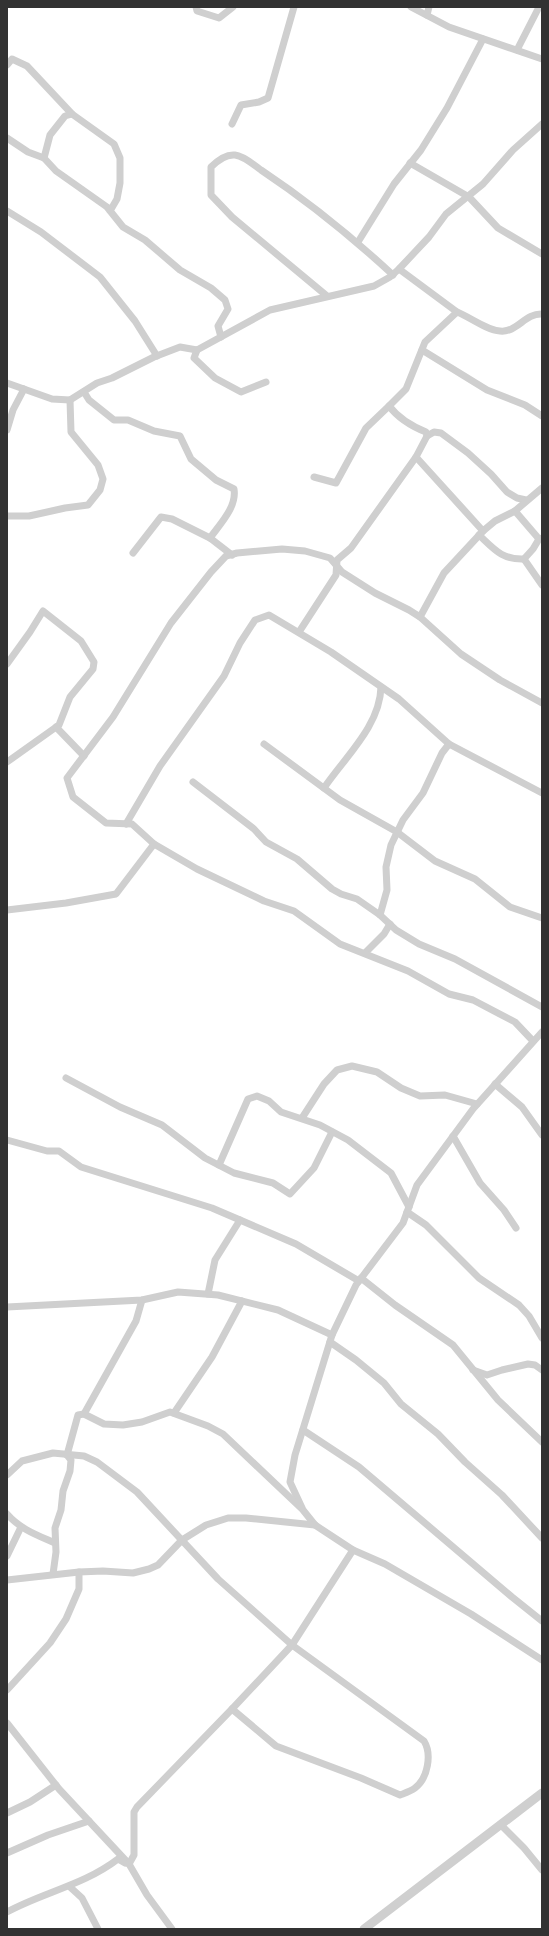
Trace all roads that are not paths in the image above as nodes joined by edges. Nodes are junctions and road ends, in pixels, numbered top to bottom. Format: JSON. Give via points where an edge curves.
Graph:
{"nodes":[{"id":1,"x":196,"y":7,"type":"edge"},
{"id":2,"x":233,"y":7,"type":"edge"},
{"id":3,"x":294,"y":7,"type":"edge"},
{"id":4,"x":411,"y":7,"type":"edge"},
{"id":5,"x":429,"y":7,"type":"edge"},
{"id":6,"x":539,"y":7,"type":"edge"},
{"id":7,"x":427,"y":16,"type":"junction"},
{"id":8,"x":483,"y":39,"type":"junction"},
{"id":9,"x":517,"y":50,"type":"junction"},
{"id":10,"x":542,"y":59,"type":"edge"},
{"id":11,"x":7,"y":65,"type":"edge"},
{"id":12,"x":72,"y":114,"type":"junction"},
{"id":13,"x":232,"y":124,"type":"dead end"},
{"id":14,"x":542,"y":124,"type":"edge"},
{"id":15,"x":7,"y":138,"type":"edge"},
{"id":16,"x":44,"y":158,"type":"junction"},
{"id":17,"x":410,"y":163,"type":"junction"},
{"id":18,"x":469,"y":197,"type":"junction"},
{"id":19,"x":7,"y":211,"type":"edge"},
{"id":20,"x":110,"y":211,"type":"junction"},
{"id":21,"x":358,"y":242,"type":"junction"},
{"id":22,"x":542,"y":254,"type":"edge"},
{"id":23,"x":399,"y":269,"type":"junction"},
{"id":24,"x":393,"y":275,"type":"junction"},
{"id":25,"x":327,"y":296,"type":"junction"},
{"id":26,"x":457,"y":312,"type":"junction"},
{"id":27,"x":542,"y":314,"type":"edge"},
{"id":28,"x":221,"y":337,"type":"junction"},
{"id":29,"x":197,"y":350,"type":"junction"},
{"id":30,"x":422,"y":350,"type":"junction"},
{"id":31,"x":157,"y":356,"type":"junction"},
{"id":32,"x":266,"y":382,"type":"dead end"},
{"id":33,"x":7,"y":383,"type":"edge"},
{"id":34,"x":24,"y":389,"type":"junction"},
{"id":35,"x":84,"y":392,"type":"junction"},
{"id":36,"x":70,"y":400,"type":"junction"},
{"id":37,"x":388,"y":406,"type":"junction"},
{"id":38,"x":542,"y":416,"type":"edge"},
{"id":39,"x":7,"y":430,"type":"edge"},
{"id":40,"x":427,"y":436,"type":"junction"},
{"id":41,"x":416,"y":457,"type":"junction"},
{"id":42,"x":314,"y":477,"type":"dead end"},
{"id":43,"x":542,"y":488,"type":"edge"},
{"id":44,"x":526,"y":500,"type":"junction"},
{"id":45,"x":515,"y":511,"type":"junction"},
{"id":46,"x":7,"y":516,"type":"edge"},
{"id":47,"x":481,"y":533,"type":"junction"},
{"id":48,"x":210,"y":538,"type":"junction"},
{"id":49,"x":540,"y":538,"type":"edge"},
{"id":50,"x":133,"y":553,"type":"dead end"},
{"id":51,"x":232,"y":555,"type":"junction"},
{"id":52,"x":524,"y":559,"type":"junction"},
{"id":53,"x":336,"y":567,"type":"junction"},
{"id":54,"x":542,"y":585,"type":"edge"},
{"id":55,"x":420,"y":617,"type":"junction"},
{"id":56,"x":299,"y":632,"type":"junction"},
{"id":57,"x":7,"y":664,"type":"edge"},
{"id":58,"x":381,"y":687,"type":"junction"},
{"id":59,"x":542,"y":703,"type":"edge"},
{"id":60,"x":56,"y":727,"type":"junction"},
{"id":61,"x":264,"y":744,"type":"dead end"},
{"id":62,"x":449,"y":744,"type":"junction"},
{"id":63,"x":84,"y":756,"type":"junction"},
{"id":64,"x":7,"y":762,"type":"edge"},
{"id":65,"x":193,"y":782,"type":"dead end"},
{"id":66,"x":324,"y":788,"type":"junction"},
{"id":67,"x":542,"y":793,"type":"edge"},
{"id":68,"x":126,"y":824,"type":"junction"},
{"id":69,"x":398,"y":832,"type":"junction"},
{"id":70,"x":154,"y":844,"type":"junction"},
{"id":71,"x":7,"y":910,"type":"edge"},
{"id":72,"x":380,"y":915,"type":"junction"},
{"id":73,"x":542,"y":918,"type":"edge"},
{"id":74,"x":390,"y":924,"type":"junction"},
{"id":75,"x":365,"y":953,"type":"junction"},
{"id":76,"x":542,"y":1007,"type":"edge"},
{"id":77,"x":542,"y":1032,"type":"edge"},
{"id":78,"x":533,"y":1041,"type":"junction"},
{"id":79,"x":66,"y":1078,"type":"dead end"},
{"id":80,"x":495,"y":1084,"type":"junction"},
{"id":81,"x":477,"y":1104,"type":"junction"},
{"id":82,"x":302,"y":1118,"type":"junction"},
{"id":83,"x":332,"y":1132,"type":"junction"},
{"id":84,"x":542,"y":1135,"type":"edge"},
{"id":85,"x":453,"y":1136,"type":"junction"},
{"id":86,"x":7,"y":1140,"type":"edge"},
{"id":87,"x":219,"y":1165,"type":"junction"},
{"id":88,"x":408,"y":1210,"type":"junction"},
{"id":89,"x":240,"y":1220,"type":"junction"},
{"id":90,"x":516,"y":1228,"type":"dead end"},
{"id":91,"x":360,"y":1280,"type":"junction"},
{"id":92,"x":208,"y":1294,"type":"junction"},
{"id":93,"x":142,"y":1300,"type":"junction"},
{"id":94,"x":242,"y":1301,"type":"junction"},
{"id":95,"x":7,"y":1307,"type":"edge"},
{"id":96,"x":331,"y":1338,"type":"junction"},
{"id":97,"x":542,"y":1338,"type":"edge"},
{"id":98,"x":539,"y":1364,"type":"edge"},
{"id":99,"x":473,"y":1370,"type":"junction"},
{"id":100,"x":542,"y":1370,"type":"edge"},
{"id":101,"x":174,"y":1413,"type":"junction"},
{"id":102,"x":84,"y":1414,"type":"junction"},
{"id":103,"x":303,"y":1430,"type":"junction"},
{"id":104,"x":542,"y":1442,"type":"edge"},
{"id":105,"x":67,"y":1455,"type":"junction"},
{"id":106,"x":7,"y":1475,"type":"edge"},
{"id":107,"x":290,"y":1482,"type":"junction"},
{"id":108,"x":282,"y":1490,"type":"junction"},
{"id":109,"x":302,"y":1510,"type":"junction"},
{"id":110,"x":7,"y":1514,"type":"edge"},
{"id":111,"x":315,"y":1525,"type":"junction"},
{"id":112,"x":21,"y":1527,"type":"junction"},
{"id":113,"x":542,"y":1538,"type":"edge"},
{"id":114,"x":182,"y":1540,"type":"junction"},
{"id":115,"x":55,"y":1543,"type":"junction"},
{"id":116,"x":353,"y":1550,"type":"junction"},
{"id":117,"x":7,"y":1556,"type":"edge"},
{"id":118,"x":79,"y":1572,"type":"junction"},
{"id":119,"x":53,"y":1574,"type":"junction"},
{"id":120,"x":7,"y":1580,"type":"edge"},
{"id":121,"x":542,"y":1621,"type":"edge"},
{"id":122,"x":292,"y":1645,"type":"junction"},
{"id":123,"x":542,"y":1660,"type":"edge"},
{"id":124,"x":7,"y":1690,"type":"edge"},
{"id":125,"x":232,"y":1709,"type":"junction"},
{"id":126,"x":7,"y":1723,"type":"edge"},
{"id":127,"x":56,"y":1785,"type":"junction"},
{"id":128,"x":542,"y":1793,"type":"edge"},
{"id":129,"x":7,"y":1813,"type":"edge"},
{"id":130,"x":89,"y":1821,"type":"junction"},
{"id":131,"x":501,"y":1825,"type":"junction"},
{"id":132,"x":7,"y":1853,"type":"edge"},
{"id":133,"x":129,"y":1864,"type":"junction"},
{"id":134,"x":542,"y":1870,"type":"edge"},
{"id":135,"x":70,"y":1887,"type":"junction"},
{"id":136,"x":7,"y":1912,"type":"edge"},
{"id":137,"x":98,"y":1929,"type":"edge"},
{"id":138,"x":172,"y":1929,"type":"edge"},
{"id":139,"x":364,"y":1929,"type":"edge"}],
"edges":[{"from":1,"to":2,"type":"street","via":[[197,11],[219,18]]},
{"from":3,"to":13,"type":"street","via":[[268,98],[241,105]]},
{"from":4,"to":7,"type":"street"},
{"from":5,"to":7,"type":"street"},
{"from":6,"to":9,"type":"street"},
{"from":7,"to":8,"type":"street"},
{"from":8,"to":9,"type":"street"},
{"from":8,"to":17,"type":"street","via":[[447,108]]},
{"from":9,"to":10,"type":"street"},
{"from":11,"to":12,"type":"street","via":[[12,59],[27,66]]},
{"from":12,"to":16,"type":"street","via":[[65,116],[56,125],[50,135]]},
{"from":12,"to":20,"type":"street","via":[[114,144],[120,158],[117,199]]},
{"from":14,"to":18,"type":"street","via":[[513,150]]},
{"from":15,"to":16,"type":"street","via":[[28,152]]},
{"from":16,"to":20,"type":"street"},
{"from":17,"to":18,"type":"street"},
{"from":17,"to":21,"type":"street"},
{"from":18,"to":22,"type":"street","via":[[498,228]]},
{"from":18,"to":23,"type":"street","via":[[446,214],[429,237]]},
{"from":19,"to":31,"type":"street","via":[[41,232],[100,277],[135,321]]},
{"from":20,"to":28,"type":"street","via":[[123,227],[145,240],[180,270],[211,288],[225,300],[228,309],[218,326]]},
{"from":21,"to":24,"type":"street"},
{"from":21,"to":25,"type":"street","via":[[311,204],[245,159],[235,155],[219,159],[211,167],[211,195],[232,217]]},
{"from":23,"to":24,"type":"street"},
{"from":23,"to":26,"type":"street"},
{"from":24,"to":25,"type":"street","via":[[374,286]]},
{"from":25,"to":28,"type":"street","via":[[270,310]]},
{"from":26,"to":27,"type":"street","via":[[500,332],[510,330],[531,315]]},
{"from":26,"to":30,"type":"street","via":[[425,342]]},
{"from":28,"to":29,"type":"street"},
{"from":29,"to":31,"type":"street","via":[[180,348]]},
{"from":29,"to":32,"type":"street","via":[[194,358],[215,378],[240,392]]},
{"from":30,"to":37,"type":"street","via":[[406,389]]},
{"from":30,"to":38,"type":"street","via":[[487,390],[525,405]]},
{"from":31,"to":35,"type":"street","via":[[97,383]]},
{"from":33,"to":34,"type":"street"},
{"from":34,"to":36,"type":"street","via":[[52,399]]},
{"from":34,"to":39,"type":"street","via":[[13,410]]},
{"from":35,"to":36,"type":"street"},
{"from":35,"to":48,"type":"street","via":[[89,400],[114,420],[128,420],[154,431],[180,436],[191,459],[216,480],[234,489],[235,496],[228,515]]},
{"from":36,"to":46,"type":"street","via":[[71,432],[98,465],[103,479],[100,490],[88,506],[29,516]]},
{"from":37,"to":40,"type":"street","via":[[398,417],[426,432]]},
{"from":37,"to":42,"type":"street","via":[[366,428],[336,483]]},
{"from":40,"to":41,"type":"street"},
{"from":40,"to":44,"type":"street","via":[[434,432],[441,433],[468,453],[507,492]]},
{"from":41,"to":47,"type":"street"},
{"from":41,"to":53,"type":"street","via":[[351,548],[337,560]]},
{"from":43,"to":44,"type":"street"},
{"from":44,"to":45,"type":"street"},
{"from":45,"to":47,"type":"street","via":[[495,521]]},
{"from":45,"to":49,"type":"street"},
{"from":47,"to":52,"type":"street","via":[[504,557]]},
{"from":47,"to":55,"type":"street","via":[[444,573]]},
{"from":48,"to":50,"type":"street","via":[[172,519],[161,517]]},
{"from":48,"to":51,"type":"street"},
{"from":49,"to":52,"type":"street"},
{"from":51,"to":53,"type":"street","via":[[282,549],[305,551],[330,558]]},
{"from":51,"to":63,"type":"street","via":[[226,556],[211,572],[171,623],[113,717]]},
{"from":52,"to":54,"type":"street"},
{"from":53,"to":55,"type":"street","via":[[375,593]]},
{"from":53,"to":56,"type":"street","via":[[336,575]]},
{"from":55,"to":59,"type":"street","via":[[461,654],[500,680]]},
{"from":56,"to":58,"type":"street"},
{"from":56,"to":68,"type":"street","via":[[269,615],[255,620],[224,676],[160,766]]},
{"from":57,"to":60,"type":"street","via":[[43,611],[81,641],[94,662],[93,669],[70,697]]},
{"from":58,"to":62,"type":"street","via":[[399,699]]},
{"from":58,"to":66,"type":"street","via":[[381,699],[376,711],[357,744]]},
{"from":60,"to":63,"type":"street"},
{"from":60,"to":64,"type":"street"},
{"from":61,"to":66,"type":"street"},
{"from":62,"to":67,"type":"street"},
{"from":62,"to":69,"type":"street","via":[[423,793],[403,820]]},
{"from":63,"to":68,"type":"street","via":[[67,778],[73,797],[106,823]]},
{"from":65,"to":72,"type":"street","via":[[254,829],[266,842],[297,859],[332,889],[357,899]]},
{"from":66,"to":69,"type":"street","via":[[340,800]]},
{"from":68,"to":70,"type":"street","via":[[132,824]]},
{"from":69,"to":72,"type":"street","via":[[391,845],[386,867],[387,890]]},
{"from":69,"to":73,"type":"street","via":[[436,861],[475,880],[510,907]]},
{"from":70,"to":71,"type":"street","via":[[116,894]]},
{"from":70,"to":75,"type":"street","via":[[264,901],[294,911],[340,944]]},
{"from":72,"to":74,"type":"street"},
{"from":74,"to":75,"type":"street"},
{"from":74,"to":76,"type":"street","via":[[419,944],[455,959]]},
{"from":75,"to":78,"type":"street","via":[[408,970],[449,994],[473,1000],[515,1022]]},
{"from":77,"to":78,"type":"street"},
{"from":78,"to":80,"type":"street"},
{"from":79,"to":87,"type":"street","via":[[120,1107],[162,1125],[194,1151]]},
{"from":80,"to":81,"type":"street"},
{"from":80,"to":84,"type":"street","via":[[522,1107]]},
{"from":81,"to":82,"type":"street","via":[[445,1095],[420,1096],[401,1088],[377,1072],[352,1066],[337,1070],[324,1084]]},
{"from":81,"to":85,"type":"street"},
{"from":82,"to":83,"type":"street"},
{"from":82,"to":87,"type":"street","via":[[281,1112],[269,1101],[256,1096],[248,1099]]},
{"from":83,"to":87,"type":"street","via":[[314,1168],[290,1194],[273,1183],[234,1173]]},
{"from":83,"to":88,"type":"street","via":[[348,1140],[391,1173]]},
{"from":85,"to":88,"type":"street","via":[[417,1185]]},
{"from":85,"to":90,"type":"street","via":[[480,1183]]},
{"from":86,"to":89,"type":"street","via":[[46,1151],[59,1151],[81,1167],[212,1208]]},
{"from":88,"to":91,"type":"street","via":[[403,1223]]},
{"from":88,"to":97,"type":"street","via":[[479,1278],[519,1304]]},
{"from":89,"to":91,"type":"street","via":[[296,1244]]},
{"from":89,"to":92,"type":"street","via":[[215,1260]]},
{"from":91,"to":96,"type":"street"},
{"from":91,"to":99,"type":"street","via":[[453,1345]]},
{"from":92,"to":93,"type":"street","via":[[178,1292]]},
{"from":92,"to":94,"type":"street"},
{"from":93,"to":95,"type":"street"},
{"from":93,"to":102,"type":"street","via":[[136,1321]]},
{"from":94,"to":96,"type":"street","via":[[278,1310]]},
{"from":94,"to":101,"type":"street","via":[[212,1357]]},
{"from":96,"to":103,"type":"street"},
{"from":96,"to":113,"type":"street","via":[[384,1383],[401,1404],[438,1434],[502,1495]]},
{"from":98,"to":99,"type":"street","via":[[514,1366],[487,1375]]},
{"from":98,"to":100,"type":"street"},
{"from":99,"to":104,"type":"street","via":[[498,1400]]},
{"from":101,"to":102,"type":"street","via":[[167,1412],[142,1422],[123,1425],[104,1424]]},
{"from":101,"to":108,"type":"street","via":[[223,1434]]},
{"from":102,"to":105,"type":"street","via":[[78,1415]]},
{"from":103,"to":107,"type":"street"},
{"from":103,"to":121,"type":"street","via":[[359,1467]]},
{"from":105,"to":106,"type":"street","via":[[42,1454],[22,1461]]},
{"from":105,"to":114,"type":"street","via":[[84,1456],[97,1462],[137,1492]]},
{"from":105,"to":115,"type":"street","via":[[71,1460],[70,1471],[55,1528]]},
{"from":107,"to":108,"type":"street"},
{"from":107,"to":109,"type":"street"},
{"from":108,"to":109,"type":"street"},
{"from":109,"to":111,"type":"street"},
{"from":110,"to":112,"type":"street"},
{"from":111,"to":114,"type":"street","via":[[228,1518],[206,1525]]},
{"from":111,"to":116,"type":"street"},
{"from":112,"to":115,"type":"street"},
{"from":112,"to":117,"type":"street"},
{"from":114,"to":118,"type":"street","via":[[158,1565],[149,1569],[133,1573],[103,1570]]},
{"from":114,"to":122,"type":"street","via":[[218,1579]]},
{"from":115,"to":119,"type":"street"},
{"from":116,"to":122,"type":"street"},
{"from":116,"to":123,"type":"street","via":[[385,1564],[471,1614]]},
{"from":118,"to":119,"type":"street"},
{"from":118,"to":124,"type":"street","via":[[79,1589],[66,1619],[50,1643]]},
{"from":119,"to":120,"type":"street"},
{"from":122,"to":125,"type":"street"},
{"from":122,"to":125,"type":"street","via":[[424,1741],[428,1748],[427,1764],[416,1788],[400,1795],[276,1746]]},
{"from":125,"to":133,"type":"street","via":[[140,1802],[134,1812],[134,1855]]},
{"from":126,"to":127,"type":"street"},
{"from":127,"to":129,"type":"street"},
{"from":127,"to":130,"type":"street"},
{"from":128,"to":131,"type":"street"},
{"from":130,"to":132,"type":"street"},
{"from":130,"to":133,"type":"street"},
{"from":131,"to":134,"type":"street"},
{"from":131,"to":139,"type":"street"},
{"from":133,"to":135,"type":"street","via":[[118,1859],[103,1871]]},
{"from":133,"to":138,"type":"street","via":[[147,1896]]},
{"from":135,"to":136,"type":"street","via":[[24,1903]]},
{"from":135,"to":137,"type":"street","via":[[82,1898]]}]}
